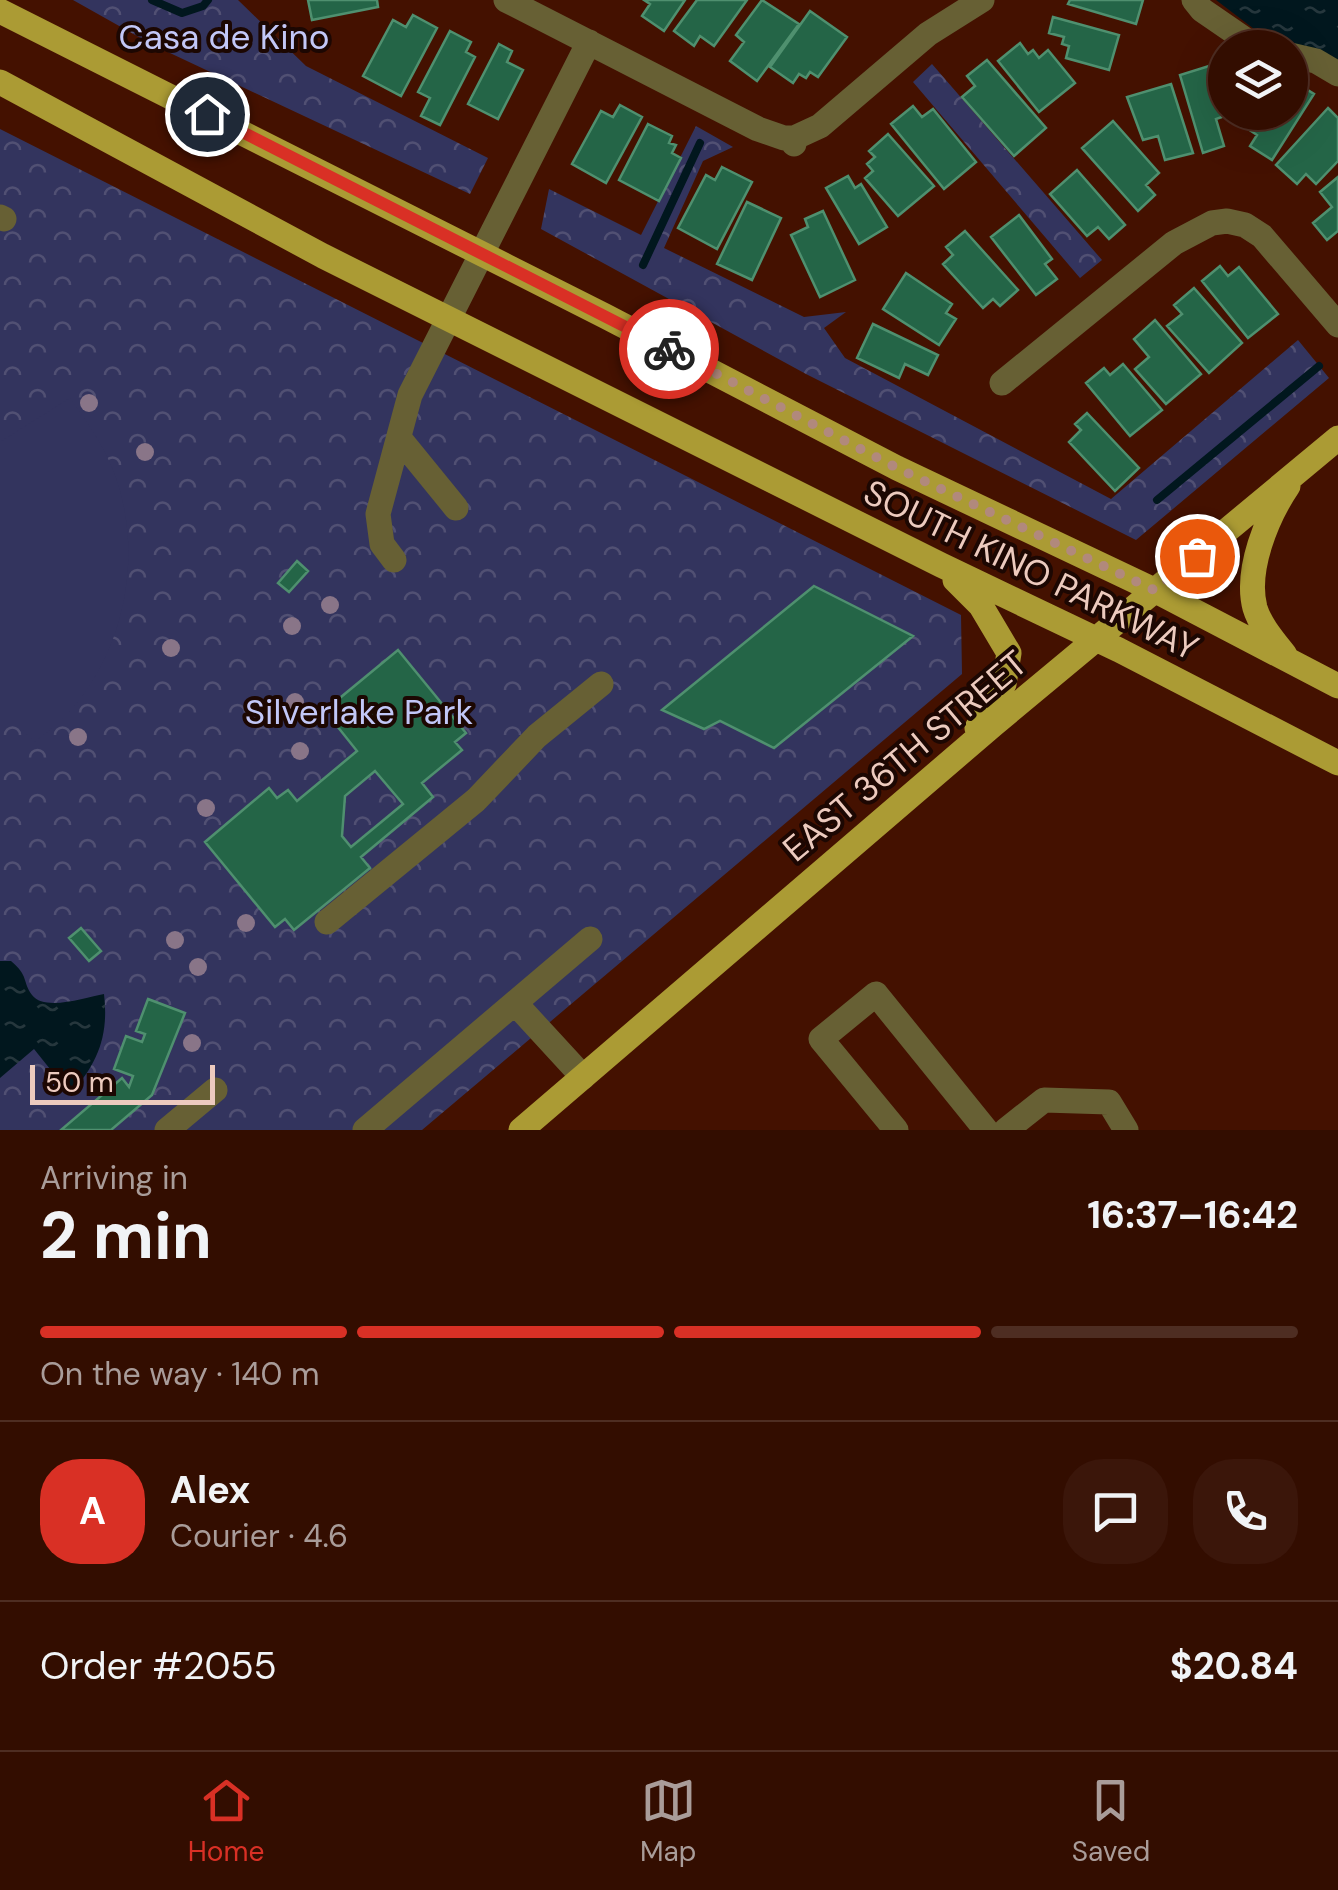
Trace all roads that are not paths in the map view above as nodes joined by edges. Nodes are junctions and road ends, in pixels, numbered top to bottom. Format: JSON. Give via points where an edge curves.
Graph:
{"nodes":[{"id":1,"x":506,"y":0,"type":"edge"},
{"id":2,"x":982,"y":0,"type":"edge"},
{"id":3,"x":1194,"y":0,"type":"edge"},
{"id":4,"x":0,"y":12,"type":"edge"},
{"id":5,"x":1231,"y":30,"type":"edge"},
{"id":6,"x":588,"y":42,"type":"junction"},
{"id":7,"x":1308,"y":59,"type":"edge"},
{"id":8,"x":1338,"y":74,"type":"edge"},
{"id":9,"x":0,"y":82,"type":"edge"},
{"id":10,"x":480,"y":254,"type":"junction"},
{"id":11,"x":448,"y":319,"type":"junction"},
{"id":12,"x":1338,"y":325,"type":"edge"},
{"id":13,"x":1002,"y":383,"type":"dead end"},
{"id":14,"x":399,"y":438,"type":"junction"},
{"id":15,"x":1338,"y":438,"type":"edge"},
{"id":16,"x":1300,"y":469,"type":"junction"},
{"id":17,"x":456,"y":508,"type":"dead end"},
{"id":18,"x":394,"y":560,"type":"dead end"},
{"id":19,"x":941,"y":565,"type":"junction"},
{"id":20,"x":1154,"y":590,"type":"junction"},
{"id":21,"x":1096,"y":639,"type":"junction"},
{"id":22,"x":1288,"y":659,"type":"junction"},
{"id":23,"x":601,"y":684,"type":"dead end"},
{"id":24,"x":1338,"y":686,"type":"edge"},
{"id":25,"x":954,"y":759,"type":"junction"},
{"id":26,"x":1338,"y":763,"type":"edge"},
{"id":27,"x":328,"y":922,"type":"dead end"},
{"id":28,"x":590,"y":939,"type":"dead end"},
{"id":29,"x":515,"y":1003,"type":"junction"},
{"id":30,"x":583,"y":1076,"type":"junction"},
{"id":31,"x":214,"y":1090,"type":"dead end"},
{"id":32,"x":167,"y":1130,"type":"edge"},
{"id":33,"x":365,"y":1130,"type":"edge"},
{"id":34,"x":520,"y":1130,"type":"edge"},
{"id":35,"x":896,"y":1130,"type":"edge"},
{"id":36,"x":986,"y":1130,"type":"edge"},
{"id":37,"x":1006,"y":1130,"type":"edge"},
{"id":38,"x":1126,"y":1130,"type":"edge"}],
"edges":[{"from":1,"to":6,"type":"street"},
{"from":2,"to":6,"type":"street","via":[[928,34],[794,141]]},
{"from":3,"to":5,"type":"street"},
{"from":4,"to":10,"type":"main road","name":"SOUTH KINO PARKWAY"},
{"from":6,"to":10,"type":"street"},
{"from":7,"to":8,"type":"street"},
{"from":9,"to":11,"type":"main road","name":"SOUTH KINO PARKWAY"},
{"from":10,"to":11,"type":"street"},
{"from":10,"to":20,"type":"main road","name":"SOUTH KINO PARKWAY","via":[[897,468]]},
{"from":11,"to":14,"type":"street","via":[[410,395]]},
{"from":11,"to":19,"type":"main road","name":"SOUTH KINO PARKWAY"},
{"from":12,"to":13,"type":"street","via":[[1262,236],[1218,212]]},
{"from":14,"to":17,"type":"street"},
{"from":14,"to":18,"type":"street","via":[[378,514],[382,544]]},
{"from":15,"to":16,"type":"main road","name":"EAST 36TH STREET"},
{"from":16,"to":20,"type":"main road","name":"EAST 36TH STREET"},
{"from":16,"to":22,"type":"main road","via":[[1276,505],[1256,560],[1256,611]]},
{"from":19,"to":21,"type":"main road","name":"SOUTH KINO PARKWAY"},
{"from":19,"to":25,"type":"main road","via":[[981,606],[1009,653],[1004,684]]},
{"from":20,"to":21,"type":"main road","name":"EAST 36TH STREET"},
{"from":20,"to":22,"type":"main road","name":"SOUTH KINO PARKWAY"},
{"from":21,"to":25,"type":"main road","name":"EAST 36TH STREET"},
{"from":21,"to":26,"type":"main road","name":"SOUTH KINO PARKWAY"},
{"from":22,"to":24,"type":"main road","name":"SOUTH KINO PARKWAY"},
{"from":23,"to":27,"type":"street","via":[[537,736],[476,800]]},
{"from":25,"to":30,"type":"main road","name":"EAST 36TH STREET"},
{"from":28,"to":29,"type":"street"},
{"from":29,"to":30,"type":"street"},
{"from":29,"to":33,"type":"street"},
{"from":30,"to":34,"type":"main road","name":"EAST 36TH STREET"},
{"from":31,"to":32,"type":"street"},
{"from":35,"to":36,"type":"street","via":[[821,1040],[876,994]]},
{"from":37,"to":38,"type":"street","via":[[1044,1100],[1108,1102]]}]}
